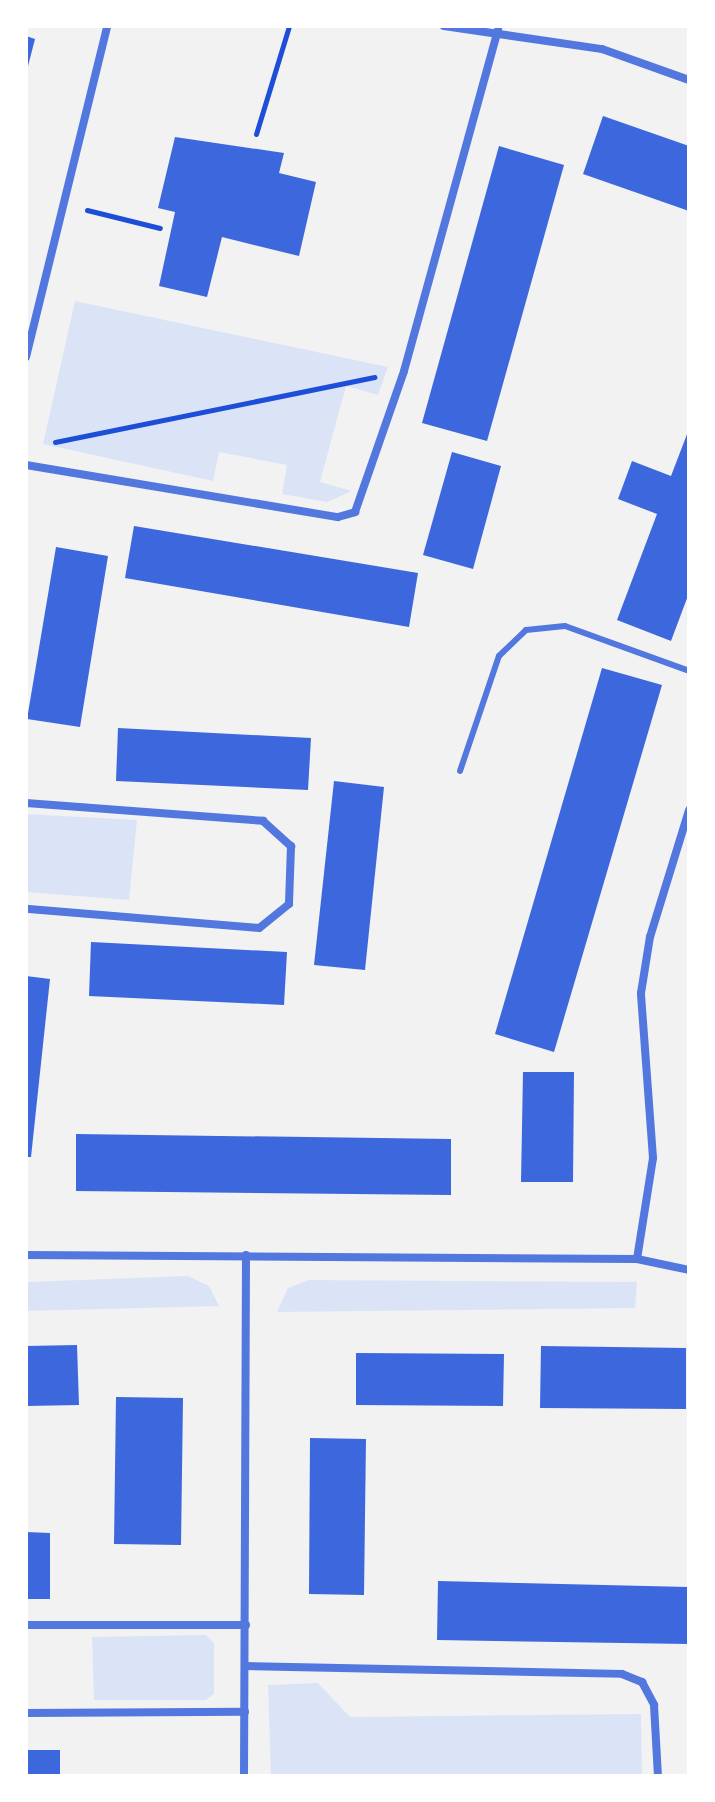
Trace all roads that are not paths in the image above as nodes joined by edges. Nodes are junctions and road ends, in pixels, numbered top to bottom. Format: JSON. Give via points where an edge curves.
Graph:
{"nodes":[{"id":1,"x":107,"y":26,"type":"edge"},
{"id":2,"x":444,"y":26,"type":"edge"},
{"id":3,"x":515,"y":28,"type":"edge"},
{"id":4,"x":498,"y":30,"type":"junction"},
{"id":5,"x":689,"y":80,"type":"edge"},
{"id":6,"x":26,"y":357,"type":"edge"},
{"id":7,"x":26,"y":465,"type":"edge"},
{"id":8,"x":689,"y":671,"type":"edge"},
{"id":9,"x":460,"y":771,"type":"dead end"},
{"id":10,"x":26,"y":803,"type":"edge"},
{"id":11,"x":689,"y":810,"type":"edge"},
{"id":12,"x":26,"y":909,"type":"edge"},
{"id":13,"x":26,"y":1255,"type":"edge"},
{"id":14,"x":246,"y":1255,"type":"junction"},
{"id":15,"x":637,"y":1259,"type":"junction"},
{"id":16,"x":689,"y":1270,"type":"edge"},
{"id":17,"x":26,"y":1625,"type":"edge"},
{"id":18,"x":246,"y":1625,"type":"junction"},
{"id":19,"x":246,"y":1666,"type":"junction"},
{"id":20,"x":245,"y":1712,"type":"junction"},
{"id":21,"x":26,"y":1713,"type":"edge"},
{"id":22,"x":244,"y":1776,"type":"edge"},
{"id":23,"x":658,"y":1776,"type":"edge"}],
"edges":[{"from":1,"to":6,"type":"street"},
{"from":2,"to":4,"type":"street"},
{"from":3,"to":4,"type":"street"},
{"from":3,"to":5,"type":"street","via":[[602,49]]},
{"from":4,"to":7,"type":"street","via":[[404,371],[355,512],[338,517]]},
{"from":8,"to":9,"type":"lane","via":[[565,626],[526,630],[499,656]]},
{"from":10,"to":12,"type":"street","via":[[263,821],[291,846],[289,904],[259,928]]},
{"from":11,"to":15,"type":"street","via":[[650,937],[641,993],[641,1070],[653,1158]]},
{"from":13,"to":14,"type":"street"},
{"from":14,"to":15,"type":"street"},
{"from":14,"to":18,"type":"street"},
{"from":15,"to":16,"type":"street"},
{"from":17,"to":18,"type":"street"},
{"from":18,"to":19,"type":"street"},
{"from":19,"to":20,"type":"street"},
{"from":19,"to":23,"type":"street","via":[[622,1674],[642,1682],[654,1705]]},
{"from":20,"to":21,"type":"street"},
{"from":20,"to":22,"type":"street"}]}
